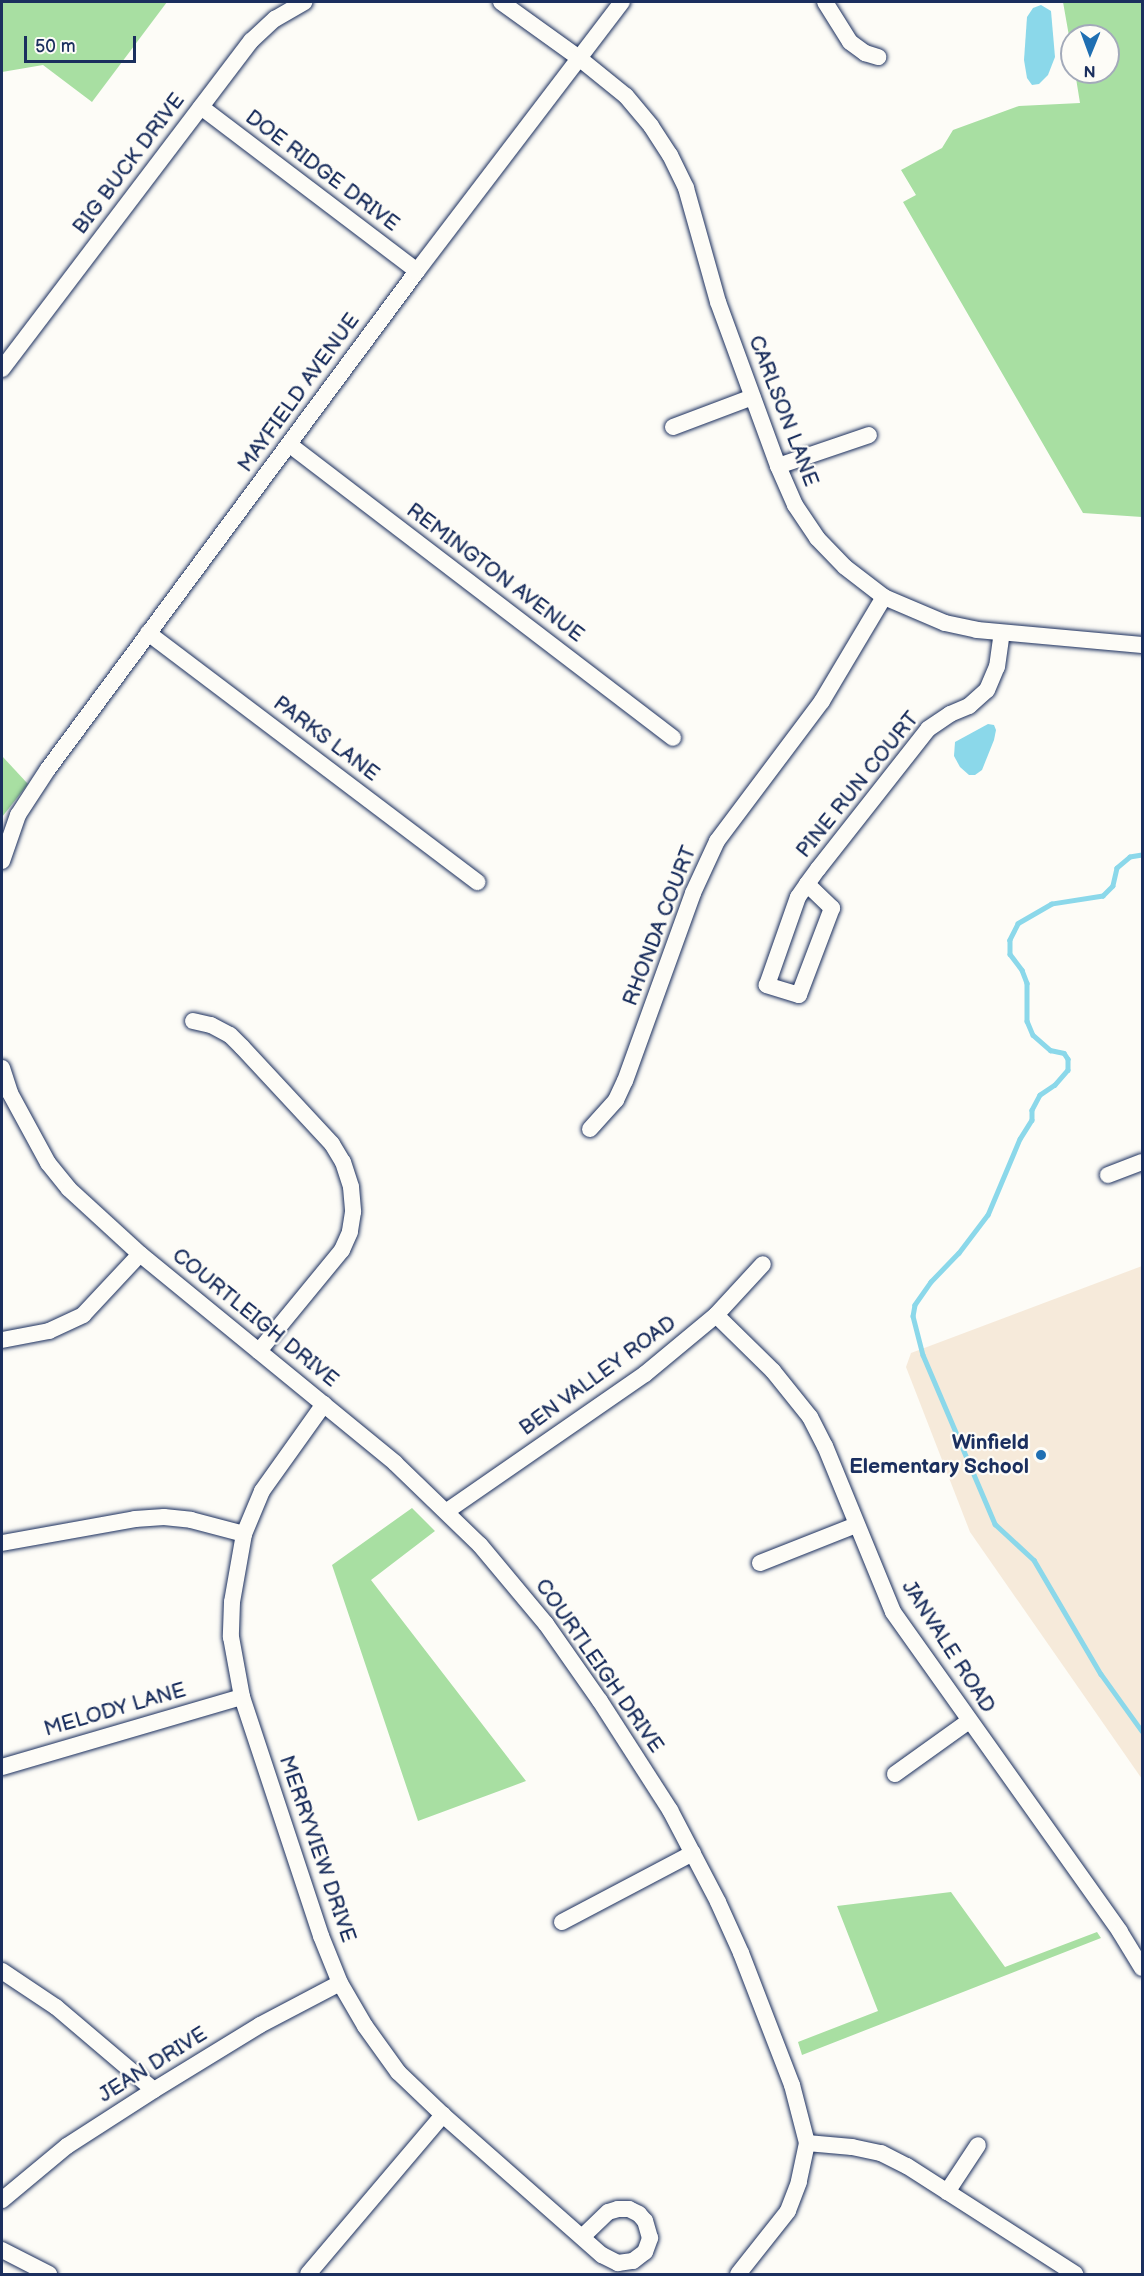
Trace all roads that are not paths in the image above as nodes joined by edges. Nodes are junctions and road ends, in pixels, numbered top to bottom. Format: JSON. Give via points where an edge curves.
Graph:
{"nodes":[{"id":1,"x":305,"y":2,"type":"edge"},
{"id":2,"x":501,"y":2,"type":"edge"},
{"id":3,"x":622,"y":2,"type":"edge"},
{"id":4,"x":825,"y":2,"type":"edge"},
{"id":5,"x":579,"y":57,"type":"junction"},
{"id":6,"x":878,"y":57,"type":"dead end"},
{"id":7,"x":201,"y":107,"type":"junction"},
{"id":8,"x":417,"y":271,"type":"junction"},
{"id":9,"x":2,"y":369,"type":"edge"},
{"id":10,"x":753,"y":396,"type":"junction"},
{"id":11,"x":673,"y":427,"type":"dead end"},
{"id":12,"x":869,"y":435,"type":"dead end"},
{"id":13,"x":290,"y":445,"type":"junction"},
{"id":14,"x":778,"y":466,"type":"junction"},
{"id":15,"x":884,"y":597,"type":"junction"},
{"id":16,"x":148,"y":633,"type":"junction"},
{"id":17,"x":1002,"y":633,"type":"junction"},
{"id":18,"x":1143,"y":645,"type":"edge"},
{"id":19,"x":673,"y":738,"type":"dead end"},
{"id":20,"x":18,"y":815,"type":"junction"},
{"id":21,"x":2,"y":833,"type":"edge"},
{"id":22,"x":2,"y":861,"type":"edge"},
{"id":23,"x":477,"y":882,"type":"dead end"},
{"id":24,"x":807,"y":884,"type":"junction"},
{"id":25,"x":193,"y":1022,"type":"dead end"},
{"id":26,"x":2,"y":1068,"type":"edge"},
{"id":27,"x":6,"y":1095,"type":"edge"},
{"id":28,"x":590,"y":1129,"type":"dead end"},
{"id":29,"x":1143,"y":1162,"type":"edge"},
{"id":30,"x":1108,"y":1175,"type":"dead end"},
{"id":31,"x":140,"y":1254,"type":"junction"},
{"id":32,"x":763,"y":1264,"type":"dead end"},
{"id":33,"x":716,"y":1315,"type":"junction"},
{"id":34,"x":2,"y":1340,"type":"edge"},
{"id":35,"x":259,"y":1351,"type":"junction"},
{"id":36,"x":324,"y":1404,"type":"junction"},
{"id":37,"x":447,"y":1511,"type":"junction"},
{"id":38,"x":856,"y":1525,"type":"junction"},
{"id":39,"x":244,"y":1534,"type":"junction"},
{"id":40,"x":2,"y":1542,"type":"edge"},
{"id":41,"x":760,"y":1563,"type":"dead end"},
{"id":42,"x":242,"y":1697,"type":"junction"},
{"id":43,"x":969,"y":1721,"type":"junction"},
{"id":44,"x":2,"y":1767,"type":"edge"},
{"id":45,"x":895,"y":1774,"type":"dead end"},
{"id":46,"x":693,"y":1853,"type":"junction"},
{"id":47,"x":562,"y":1922,"type":"dead end"},
{"id":48,"x":1143,"y":1968,"type":"edge"},
{"id":49,"x":2,"y":1971,"type":"edge"},
{"id":50,"x":340,"y":1983,"type":"junction"},
{"id":51,"x":154,"y":2090,"type":"junction"},
{"id":52,"x":443,"y":2115,"type":"junction"},
{"id":53,"x":807,"y":2143,"type":"junction"},
{"id":54,"x":978,"y":2145,"type":"dead end"},
{"id":55,"x":947,"y":2192,"type":"junction"},
{"id":56,"x":2,"y":2200,"type":"edge"},
{"id":57,"x":582,"y":2237,"type":"dead end"},
{"id":58,"x":2,"y":2250,"type":"edge"},
{"id":59,"x":49,"y":2274,"type":"edge"},
{"id":60,"x":308,"y":2274,"type":"edge"},
{"id":61,"x":738,"y":2274,"type":"edge"},
{"id":62,"x":1075,"y":2274,"type":"edge"}],
"edges":[{"from":1,"to":7,"type":"street","name":"BIG BUCK DRIVE","via":[[276,19],[251,41]]},
{"from":2,"to":5,"type":"street"},
{"from":3,"to":5,"type":"street","name":"MAYFIELD AVENUE"},
{"from":4,"to":6,"type":"street","via":[[850,42]]},
{"from":5,"to":8,"type":"street","name":"MAYFIELD AVENUE"},
{"from":5,"to":10,"type":"street","name":"CARLSON LANE","via":[[626,96],[670,155],[686,188],[718,302]]},
{"from":7,"to":8,"type":"street","name":"DOE RIDGE DRIVE"},
{"from":7,"to":9,"type":"street","name":"BIG BUCK DRIVE"},
{"from":8,"to":13,"type":"street","name":"MAYFIELD AVENUE"},
{"from":10,"to":11,"type":"street"},
{"from":10,"to":14,"type":"street","name":"CARLSON LANE"},
{"from":12,"to":14,"type":"street"},
{"from":13,"to":16,"type":"street","name":"MAYFIELD AVENUE"},
{"from":13,"to":19,"type":"street","name":"REMINGTON AVENUE"},
{"from":14,"to":15,"type":"street","name":"CARLSON LANE","via":[[795,505],[817,538],[845,567]]},
{"from":15,"to":17,"type":"street","name":"CARLSON LANE","via":[[945,623]]},
{"from":15,"to":28,"type":"street","name":"RHONDA COURT","via":[[822,701],[717,841],[693,893],[625,1081],[616,1100]]},
{"from":16,"to":20,"type":"street","name":"MAYFIELD AVENUE"},
{"from":16,"to":23,"type":"street","name":"PARKS LANE"},
{"from":17,"to":18,"type":"street","name":"CARLSON LANE"},
{"from":17,"to":24,"type":"street","name":"PINE RUN COURT","via":[[997,667],[987,690],[969,706],[928,729]]},
{"from":20,"to":21,"type":"street","name":"MAYFIELD AVENUE"},
{"from":20,"to":22,"type":"street","name":"MAYFIELD AVENUE"},
{"from":24,"to":24,"type":"street","name":"PINE RUN COURT","via":[[791,912],[767,986],[799,995],[832,908]]},
{"from":25,"to":35,"type":"street","via":[[212,1025],[242,1047],[332,1144],[351,1187],[353,1212],[342,1250]]},
{"from":26,"to":27,"type":"street","name":"COURTLEIGH DRIVE"},
{"from":27,"to":31,"type":"street","name":"COURTLEIGH DRIVE","via":[[48,1163],[77,1196]]},
{"from":29,"to":30,"type":"street"},
{"from":31,"to":34,"type":"street","via":[[83,1315],[49,1331]]},
{"from":31,"to":35,"type":"street","name":"COURTLEIGH DRIVE"},
{"from":32,"to":33,"type":"street","name":"BEN VALLEY ROAD"},
{"from":33,"to":37,"type":"street","name":"BEN VALLEY ROAD","via":[[645,1374]]},
{"from":33,"to":38,"type":"street","name":"JANVALE ROAD","via":[[773,1371],[810,1417]]},
{"from":35,"to":36,"type":"street","name":"COURTLEIGH DRIVE"},
{"from":36,"to":37,"type":"street","name":"COURTLEIGH DRIVE"},
{"from":36,"to":39,"type":"street","name":"MERRYVIEW DRIVE","via":[[262,1491]]},
{"from":37,"to":46,"type":"street","name":"COURTLEIGH DRIVE","via":[[546,1624],[613,1720]]},
{"from":38,"to":41,"type":"street"},
{"from":38,"to":43,"type":"street","name":"JANVALE ROAD","via":[[893,1612]]},
{"from":39,"to":40,"type":"street","via":[[164,1517]]},
{"from":39,"to":42,"type":"street","name":"MERRYVIEW DRIVE","via":[[232,1602],[231,1637]]},
{"from":42,"to":44,"type":"street","name":"MELODY LANE"},
{"from":42,"to":50,"type":"street","name":"MERRYVIEW DRIVE"},
{"from":43,"to":45,"type":"street"},
{"from":43,"to":48,"type":"street","name":"JANVALE ROAD"},
{"from":46,"to":47,"type":"street"},
{"from":46,"to":53,"type":"street","name":"COURTLEIGH DRIVE","via":[[746,1964],[792,2085]]},
{"from":49,"to":51,"type":"street","via":[[57,2007]]},
{"from":50,"to":51,"type":"street","name":"JEAN DRIVE","via":[[260,2025]]},
{"from":50,"to":52,"type":"street","name":"MERRYVIEW DRIVE","via":[[398,2072]]},
{"from":51,"to":56,"type":"street","name":"JEAN DRIVE","via":[[50,2159]]},
{"from":52,"to":57,"type":"street","name":"MERRYVIEW DRIVE"},
{"from":52,"to":60,"type":"street"},
{"from":53,"to":55,"type":"street","via":[[881,2153]]},
{"from":53,"to":61,"type":"street","name":"COURTLEIGH DRIVE","via":[[788,2211]]},
{"from":54,"to":55,"type":"street"},
{"from":55,"to":62,"type":"street"},
{"from":58,"to":59,"type":"street"}]}
